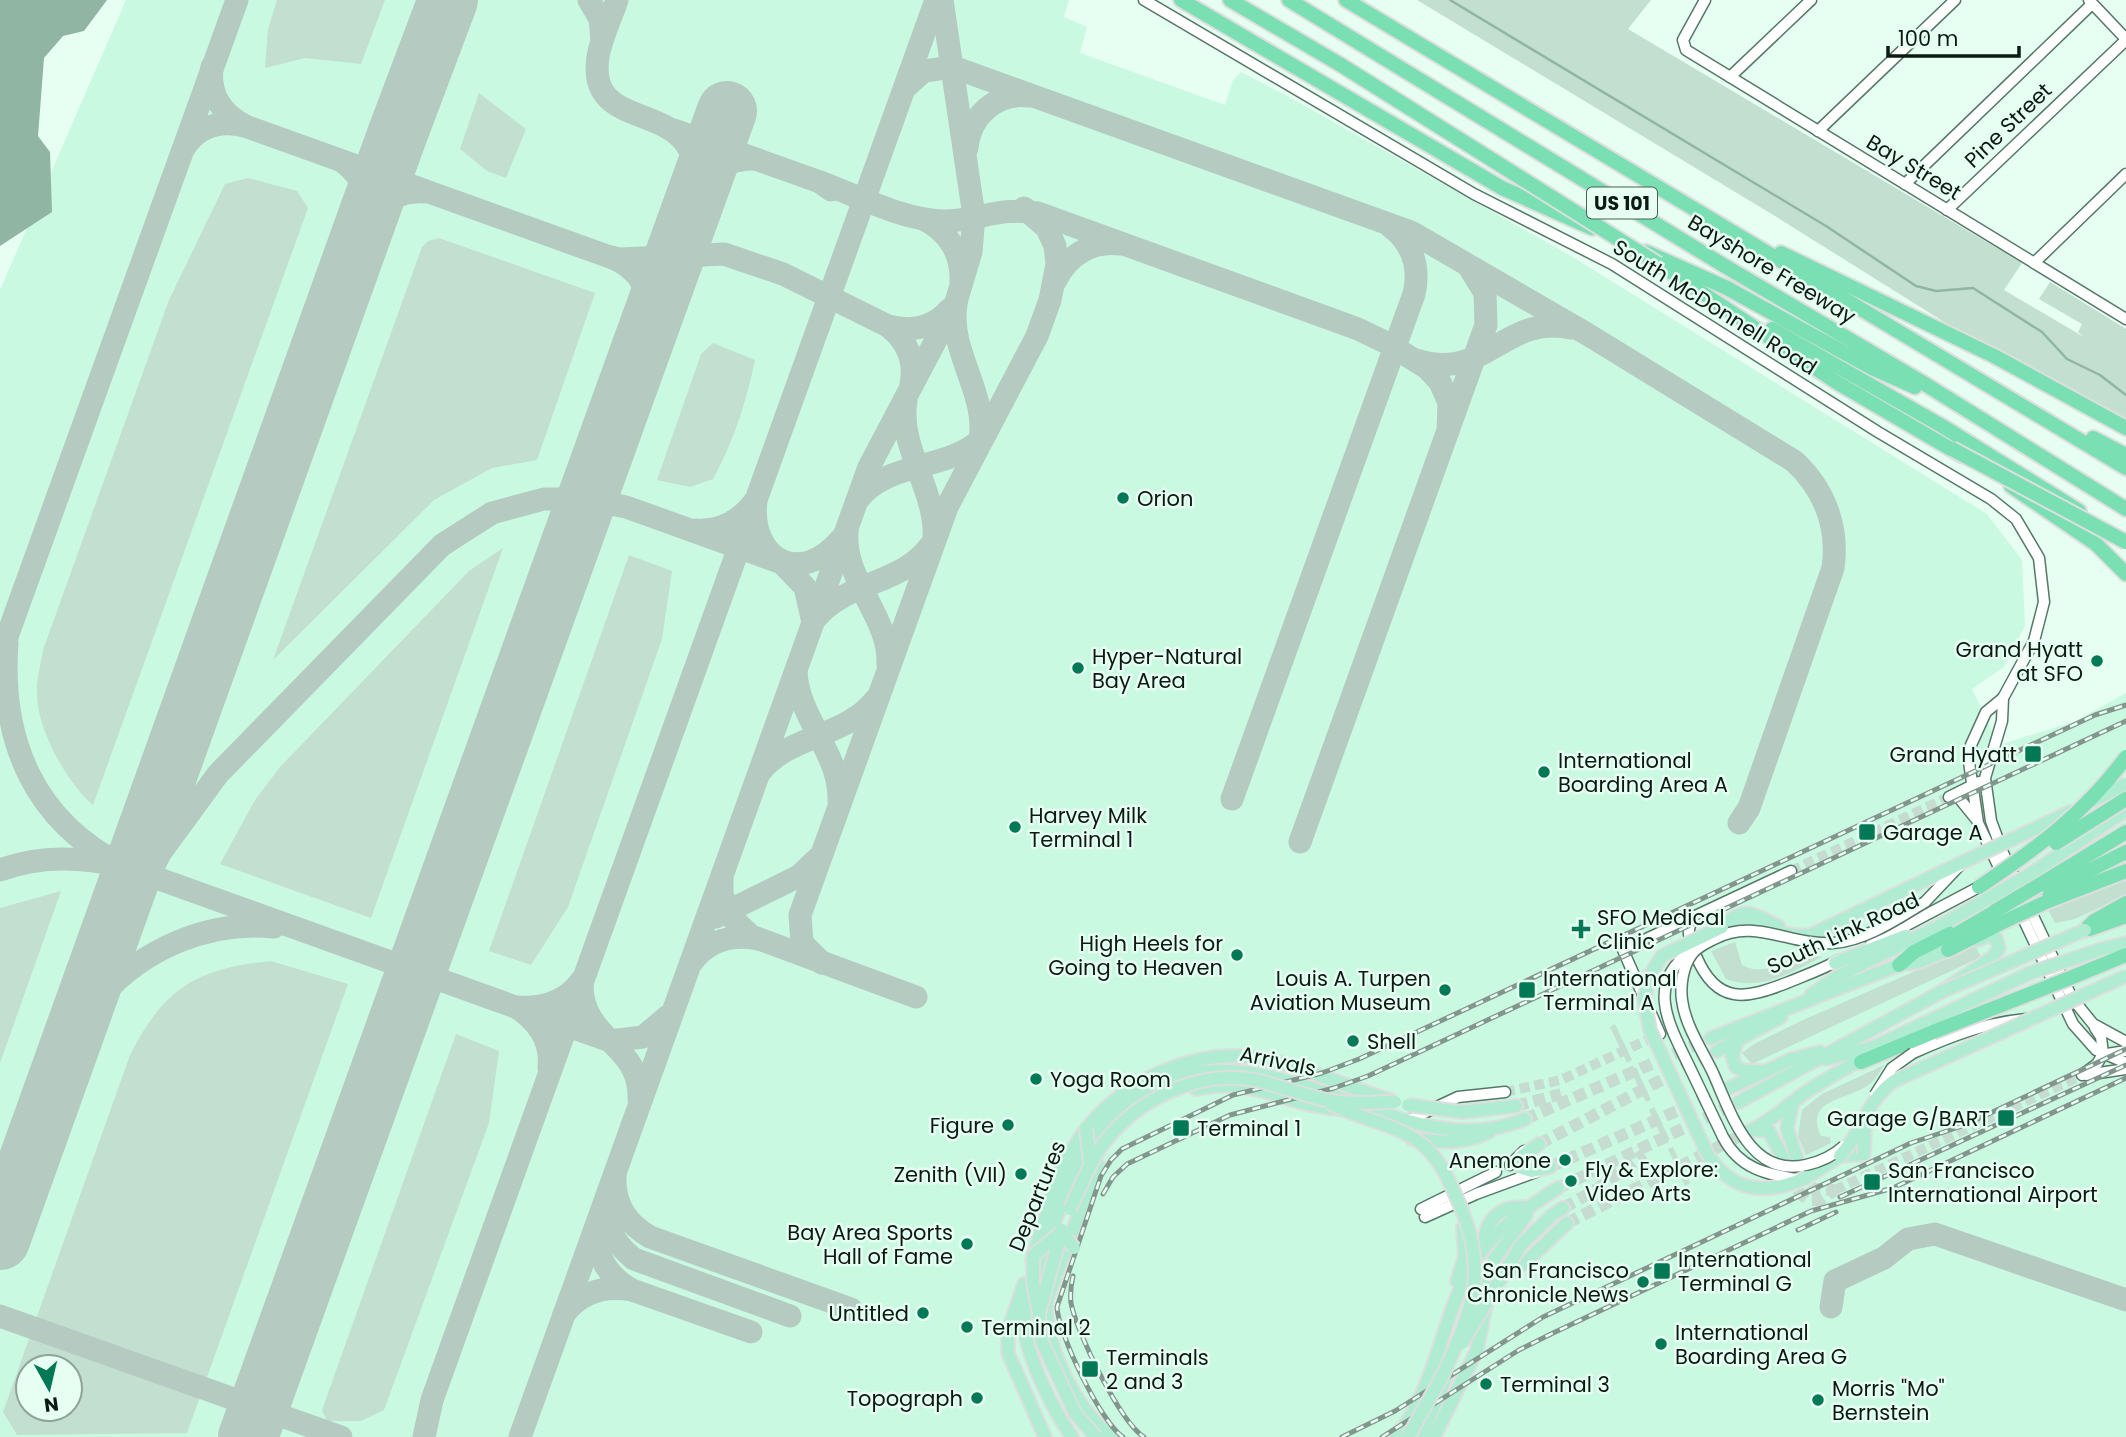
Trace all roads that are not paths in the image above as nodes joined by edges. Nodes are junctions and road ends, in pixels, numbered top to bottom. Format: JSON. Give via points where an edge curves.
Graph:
{"nodes":[{"id":1,"x":1144,"y":0,"type":"edge"},
{"id":2,"x":1181,"y":0,"type":"edge"},
{"id":3,"x":1230,"y":0,"type":"edge"},
{"id":4,"x":1289,"y":0,"type":"edge"},
{"id":5,"x":1346,"y":0,"type":"edge"},
{"id":6,"x":1704,"y":0,"type":"edge"},
{"id":7,"x":1811,"y":0,"type":"edge"},
{"id":8,"x":1955,"y":0,"type":"edge"},
{"id":9,"x":2091,"y":2,"type":"edge"},
{"id":10,"x":2126,"y":39,"type":"edge"},
{"id":11,"x":1730,"y":77,"type":"junction"},
{"id":12,"x":1818,"y":131,"type":"junction"},
{"id":13,"x":2126,"y":174,"type":"edge"},
{"id":14,"x":1905,"y":184,"type":"junction"},
{"id":15,"x":1947,"y":210,"type":"junction"},
{"id":16,"x":1714,"y":222,"type":"junction"},
{"id":17,"x":2034,"y":263,"type":"junction"},
{"id":18,"x":1658,"y":264,"type":"junction"},
{"id":19,"x":2125,"y":316,"type":"edge"},
{"id":20,"x":2010,"y":397,"type":"junction"},
{"id":21,"x":1955,"y":404,"type":"junction"},
{"id":22,"x":2126,"y":428,"type":"edge"},
{"id":23,"x":1952,"y":449,"type":"junction"},
{"id":24,"x":2126,"y":455,"type":"edge"},
{"id":25,"x":2126,"y":468,"type":"edge"},
{"id":26,"x":2126,"y":509,"type":"edge"},
{"id":27,"x":2126,"y":544,"type":"edge"},
{"id":28,"x":2126,"y":574,"type":"edge"},
{"id":29,"x":2003,"y":698,"type":"junction"},
{"id":30,"x":2126,"y":757,"type":"edge"},
{"id":31,"x":1985,"y":778,"type":"junction"},
{"id":32,"x":2126,"y":784,"type":"edge"},
{"id":33,"x":1974,"y":785,"type":"junction"},
{"id":34,"x":2126,"y":798,"type":"edge"},
{"id":35,"x":2126,"y":810,"type":"edge"},
{"id":36,"x":2070,"y":812,"type":"junction"},
{"id":37,"x":1978,"y":823,"type":"junction"},
{"id":38,"x":2126,"y":832,"type":"edge"},
{"id":39,"x":2126,"y":852,"type":"edge"},
{"id":40,"x":1961,"y":863,"type":"junction"},
{"id":41,"x":1791,"y":871,"type":"tunnel mouth"},
{"id":42,"x":2126,"y":871,"type":"edge"},
{"id":43,"x":1979,"y":887,"type":"junction"},
{"id":44,"x":2043,"y":894,"type":"junction"},
{"id":45,"x":2126,"y":903,"type":"edge"},
{"id":46,"x":1695,"y":916,"type":"junction"},
{"id":47,"x":1849,"y":916,"type":"junction"},
{"id":48,"x":2126,"y":916,"type":"edge"},
{"id":49,"x":1998,"y":917,"type":"junction"},
{"id":50,"x":1673,"y":926,"type":"junction"},
{"id":51,"x":1764,"y":926,"type":"junction"},
{"id":52,"x":1721,"y":927,"type":"junction"},
{"id":53,"x":2085,"y":930,"type":"junction"},
{"id":54,"x":1905,"y":936,"type":"junction"},
{"id":55,"x":1688,"y":937,"type":"junction"},
{"id":56,"x":2126,"y":943,"type":"edge"},
{"id":57,"x":1948,"y":950,"type":"junction"},
{"id":58,"x":2126,"y":956,"type":"edge"},
{"id":59,"x":2126,"y":961,"type":"edge"},
{"id":60,"x":1835,"y":963,"type":"joint"},
{"id":61,"x":1899,"y":965,"type":"junction"},
{"id":62,"x":2075,"y":976,"type":"junction"},
{"id":63,"x":2126,"y":976,"type":"edge"},
{"id":64,"x":1941,"y":992,"type":"junction"},
{"id":65,"x":1812,"y":999,"type":"junction"},
{"id":66,"x":1796,"y":1005,"type":"junction"},
{"id":67,"x":2035,"y":1018,"type":"junction"},
{"id":68,"x":2087,"y":1019,"type":"junction"},
{"id":69,"x":1931,"y":1026,"type":"junction"},
{"id":70,"x":1660,"y":1034,"type":"dead end"},
{"id":71,"x":1899,"y":1036,"type":"junction"},
{"id":72,"x":1711,"y":1038,"type":"tunnel mouth"},
{"id":73,"x":1737,"y":1042,"type":"junction"},
{"id":74,"x":2126,"y":1042,"type":"edge"},
{"id":75,"x":1835,"y":1049,"type":"junction"},
{"id":76,"x":1717,"y":1051,"type":"tunnel mouth"},
{"id":77,"x":2126,"y":1051,"type":"edge"},
{"id":78,"x":2103,"y":1054,"type":"junction"},
{"id":79,"x":1861,"y":1062,"type":"junction"},
{"id":80,"x":2126,"y":1062,"type":"edge"},
{"id":81,"x":1806,"y":1065,"type":"junction"},
{"id":82,"x":1776,"y":1067,"type":"junction"},
{"id":83,"x":2126,"y":1069,"type":"edge"},
{"id":84,"x":1261,"y":1073,"type":"junction"},
{"id":85,"x":1729,"y":1088,"type":"tunnel mouth"},
{"id":86,"x":1271,"y":1091,"type":"junction"},
{"id":87,"x":1505,"y":1093,"type":"tunnel mouth"},
{"id":88,"x":1799,"y":1098,"type":"junction"},
{"id":89,"x":1395,"y":1102,"type":"junction"},
{"id":90,"x":1739,"y":1102,"type":"tunnel mouth"},
{"id":91,"x":1324,"y":1104,"type":"junction"},
{"id":92,"x":1509,"y":1107,"type":"tunnel mouth"},
{"id":93,"x":1376,"y":1110,"type":"junction"},
{"id":94,"x":1525,"y":1119,"type":"tunnel mouth"},
{"id":95,"x":1407,"y":1121,"type":"junction"},
{"id":96,"x":1086,"y":1128,"type":"junction"},
{"id":97,"x":1497,"y":1128,"type":"junction"},
{"id":98,"x":1402,"y":1137,"type":"junction"},
{"id":99,"x":1533,"y":1147,"type":"joint"},
{"id":100,"x":1783,"y":1157,"type":"dead end"},
{"id":101,"x":1797,"y":1160,"type":"tunnel mouth"},
{"id":102,"x":1090,"y":1164,"type":"junction"},
{"id":103,"x":1510,"y":1165,"type":"dead end"},
{"id":104,"x":1547,"y":1168,"type":"joint"},
{"id":105,"x":1438,"y":1171,"type":"dead end"},
{"id":106,"x":1496,"y":1172,"type":"dead end"},
{"id":107,"x":1071,"y":1180,"type":"junction"},
{"id":108,"x":1802,"y":1180,"type":"junction"},
{"id":109,"x":1558,"y":1188,"type":"tunnel mouth"},
{"id":110,"x":1082,"y":1199,"type":"junction"},
{"id":111,"x":1533,"y":1205,"type":"junction"},
{"id":112,"x":1070,"y":1209,"type":"junction"},
{"id":113,"x":1558,"y":1211,"type":"tunnel mouth"},
{"id":114,"x":1567,"y":1223,"type":"tunnel mouth"},
{"id":115,"x":1463,"y":1225,"type":"dead end"},
{"id":116,"x":1062,"y":1230,"type":"junction"},
{"id":117,"x":1033,"y":1255,"type":"junction"},
{"id":118,"x":1052,"y":1262,"type":"junction"},
{"id":119,"x":1484,"y":1284,"type":"junction"},
{"id":120,"x":1488,"y":1301,"type":"junction"},
{"id":121,"x":1039,"y":1313,"type":"junction"},
{"id":122,"x":1443,"y":1339,"type":"junction"},
{"id":123,"x":1441,"y":1379,"type":"junction"},
{"id":124,"x":1408,"y":1420,"type":"junction"},
{"id":125,"x":1069,"y":1432,"type":"edge"},
{"id":126,"x":1045,"y":1437,"type":"edge"},
{"id":127,"x":1096,"y":1437,"type":"edge"},
{"id":128,"x":1112,"y":1437,"type":"edge"},
{"id":129,"x":1395,"y":1437,"type":"edge"},
{"id":130,"x":1409,"y":1437,"type":"edge"},
{"id":131,"x":1421,"y":1437,"type":"edge"},
{"id":132,"x":1434,"y":1437,"type":"edge"}],
"edges":[{"from":1,"to":29,"type":"street","name":"South McDonnell Road","via":[[1481,198],[1612,264],[2005,509],[2036,550],[2044,587],[2034,641]]},
{"from":2,"to":21,"type":"highway","via":[[1502,188],[1727,288],[1872,368]]},
{"from":3,"to":18,"type":"highway","bridge":true},
{"from":4,"to":21,"type":"highway","name":"Bayshore Freeway","number":"US 101"},
{"from":5,"to":16,"type":"highway","name":"Bayshore Freeway","number":"US 101"},
{"from":6,"to":11,"type":"street","name":"Bay Street","via":[[1683,45]]},
{"from":7,"to":11,"type":"street"},
{"from":8,"to":12,"type":"street"},
{"from":9,"to":10,"type":"street"},
{"from":9,"to":14,"type":"street"},
{"from":10,"to":15,"type":"street","name":"Pine Street"},
{"from":11,"to":12,"type":"street","name":"Bay Street"},
{"from":12,"to":14,"type":"street","name":"Bay Street"},
{"from":13,"to":17,"type":"street"},
{"from":14,"to":15,"type":"street","name":"Bay Street"},
{"from":15,"to":17,"type":"street","name":"Bay Street"},
{"from":16,"to":20,"type":"highway","name":"Bayshore Freeway","number":"US 101"},
{"from":16,"to":22,"type":"highway","via":[[1895,307]]},
{"from":17,"to":19,"type":"street","name":"Bay Street"},
{"from":18,"to":23,"type":"highway","via":[[1836,382]]},
{"from":18,"to":27,"type":"highway","via":[[1942,426]]},
{"from":20,"to":24,"type":"highway"},
{"from":20,"to":25,"type":"highway","name":"Bayshore Freeway","number":"US 101"},
{"from":21,"to":26,"type":"highway","name":"Bayshore Freeway","number":"US 101"},
{"from":23,"to":27,"type":"highway","bridge":true},
{"from":23,"to":28,"type":"highway","bridge":true,"via":[[2087,537]]},
{"from":29,"to":31,"type":"street","name":"South McDonnell Road","via":[[2002,720]]},
{"from":29,"to":33,"type":"street","name":"South McDonnell Road","via":[[1986,712],[1975,731],[1969,762]]},
{"from":30,"to":43,"type":"highway","bridge":true,"via":[[2065,825]]},
{"from":31,"to":33,"type":"street"},
{"from":31,"to":68,"type":"street","via":[[1991,821],[2003,853],[2066,988]]},
{"from":32,"to":36,"type":"main road","bridge":true},
{"from":33,"to":37,"type":"street","name":"South McDonnell Road"},
{"from":33,"to":37,"type":"street","via":[[1950,796],[1965,804]]},
{"from":34,"to":36,"type":"main road","bridge":true},
{"from":34,"to":43,"type":"highway","bridge":true},
{"from":35,"to":54,"type":"main road","bridge":true,"via":[[2012,886],[1949,921]]},
{"from":36,"to":40,"type":"main road","bridge":true},
{"from":37,"to":78,"type":"street","via":[[2061,1004],[2081,1036]]},
{"from":38,"to":44,"type":"highway"},
{"from":39,"to":44,"type":"highway"},
{"from":40,"to":47,"type":"main road"},
{"from":40,"to":67,"type":"street","bridge":true,"via":[[1933,896],[1852,939],[1821,943],[1744,929],[1693,952],[1682,980],[1684,1009],[1738,1128],[1753,1150],[1776,1164],[1794,1167],[1824,1159],[1849,1142],[1883,1079],[1901,1060],[1969,1029]]},
{"from":41,"to":46,"type":"street"},
{"from":42,"to":44,"type":"highway"},
{"from":43,"to":54,"type":"street","name":"South Link Road"},
{"from":44,"to":49,"type":"highway","bridge":true},
{"from":45,"to":53,"type":"highway"},
{"from":46,"to":50,"type":"street"},
{"from":46,"to":55,"type":"street"},
{"from":47,"to":51,"type":"main road","via":[[1805,936]]},
{"from":47,"to":52,"type":"main road","via":[[1797,929],[1746,913]]},
{"from":48,"to":53,"type":"highway"},
{"from":49,"to":57,"type":"highway"},
{"from":49,"to":61,"type":"highway"},
{"from":50,"to":55,"type":"street"},
{"from":50,"to":70,"type":"street","via":[[1623,950]]},
{"from":51,"to":52,"type":"main road","bridge":true},
{"from":51,"to":108,"type":"street","bridge":true,"via":[[1719,937],[1682,958],[1667,979],[1665,1006],[1671,1028],[1732,1153],[1758,1171]]},
{"from":52,"to":108,"type":"main road","bridge":true,"via":[[1658,961],[1645,992],[1646,1021],[1707,1153],[1721,1172],[1746,1186],[1765,1189]]},
{"from":53,"to":64,"type":"main road","bridge":true},
{"from":54,"to":60,"type":"main road"},
{"from":54,"to":66,"type":"main road"},
{"from":55,"to":60,"type":"street","name":"South Link Road","via":[[1706,976],[1729,994],[1751,995]]},
{"from":56,"to":69,"type":"main road","bridge":true,"via":[[2030,973]]},
{"from":57,"to":61,"type":"main road"},
{"from":57,"to":64,"type":"main road","via":[[1986,936],[2000,944],[1993,957]]},
{"from":58,"to":62,"type":"highway"},
{"from":59,"to":62,"type":"highway"},
{"from":61,"to":65,"type":"main road"},
{"from":62,"to":69,"type":"highway","bridge":true},
{"from":63,"to":67,"type":"main road","bridge":true},
{"from":64,"to":75,"type":"main road"},
{"from":65,"to":66,"type":"main road"},
{"from":65,"to":73,"type":"main road"},
{"from":66,"to":72,"type":"main road"},
{"from":67,"to":108,"type":"main road","bridge":true,"via":[[1878,1092],[1866,1110],[1864,1154],[1840,1156]]},
{"from":68,"to":74,"type":"street"},
{"from":68,"to":78,"type":"street","via":[[2101,1037]]},
{"from":69,"to":71,"type":"main road"},
{"from":69,"to":79,"type":"highway"},
{"from":71,"to":79,"type":"main road"},
{"from":71,"to":81,"type":"main road"},
{"from":73,"to":76,"type":"main road"},
{"from":73,"to":82,"type":"main road","via":[[1732,1056],[1736,1067],[1749,1072]]},
{"from":75,"to":81,"type":"main road"},
{"from":75,"to":82,"type":"main road"},
{"from":77,"to":78,"type":"street"},
{"from":78,"to":80,"type":"street"},
{"from":78,"to":83,"type":"street","via":[[2082,1075]]},
{"from":79,"to":88,"type":"main road"},
{"from":81,"to":90,"type":"main road"},
{"from":82,"to":85,"type":"main road"},
{"from":84,"to":86,"type":"main road"},
{"from":84,"to":93,"type":"main road","name":"Arrivals"},
{"from":84,"to":107,"type":"main road","name":"Arrivals","via":[[1226,1070],[1192,1074],[1129,1102],[1107,1122]]},
{"from":86,"to":91,"type":"main road","name":"Arrivals"},
{"from":86,"to":110,"type":"main road","name":"Arrivals","via":[[1237,1084],[1210,1086],[1154,1106],[1132,1121],[1107,1150]]},
{"from":87,"to":95,"type":"street","via":[[1458,1097]]},
{"from":88,"to":100,"type":"main road","via":[[1778,1116],[1750,1130],[1769,1131]]},
{"from":88,"to":101,"type":"main road","via":[[1787,1120]]},
{"from":89,"to":91,"type":"main road","name":"Departures","bridge":true},
{"from":89,"to":92,"type":"main road","name":"Departures","bridge":true,"via":[[1440,1112]]},
{"from":89,"to":96,"type":"main road","name":"Departures","bridge":true,"via":[[1266,1059],[1217,1056],[1188,1062],[1141,1082],[1114,1100]]},
{"from":91,"to":93,"type":"main road","name":"Arrivals"},
{"from":91,"to":98,"type":"main road"},
{"from":91,"to":102,"type":"main road","name":"Departures","bridge":true,"via":[[1254,1080],[1196,1082],[1157,1097],[1129,1116]]},
{"from":91,"to":123,"type":"main road","bridge":true,"via":[[1399,1130],[1422,1145],[1441,1165],[1468,1223],[1477,1261],[1476,1282]]},
{"from":93,"to":95,"type":"main road","name":"Arrivals"},
{"from":94,"to":97,"type":"main road","name":"Arrivals"},
{"from":95,"to":97,"type":"main road","name":"Arrivals","via":[[1465,1131]]},
{"from":96,"to":102,"type":"main road","bridge":true},
{"from":96,"to":117,"type":"main road","name":"Departures","bridge":true,"via":[[1067,1163]]},
{"from":97,"to":98,"type":"main road","via":[[1475,1139],[1445,1142]]},
{"from":98,"to":105,"type":"main road"},
{"from":99,"to":103,"type":"street","via":[[1518,1154]]},
{"from":99,"to":104,"type":"main road","via":[[1520,1162],[1522,1168]]},
{"from":102,"to":112,"type":"main road","name":"Departures","bridge":true},
{"from":104,"to":106,"type":"street","via":[[1423,1213]]},
{"from":107,"to":110,"type":"main road"},
{"from":107,"to":125,"type":"main road","name":"Arrivals","via":[[1024,1313],[1029,1349]]},
{"from":109,"to":111,"type":"main road"},
{"from":110,"to":128,"type":"main road","name":"Arrivals","via":[[1047,1299],[1045,1320],[1084,1411]]},
{"from":111,"to":119,"type":"main road","via":[[1504,1244]]},
{"from":111,"to":122,"type":"main road","via":[[1507,1208],[1492,1218],[1484,1234],[1484,1248],[1464,1282]]},
{"from":112,"to":116,"type":"main road","name":"Departures"},
{"from":112,"to":118,"type":"main road","bridge":true,"via":[[1067,1240],[1077,1249],[1063,1249]]},
{"from":113,"to":120,"type":"main road","bridge":true,"via":[[1521,1245]]},
{"from":114,"to":119,"type":"main road","via":[[1525,1264]]},
{"from":115,"to":122,"type":"main road","via":[[1465,1256],[1443,1324]]},
{"from":116,"to":117,"type":"main road","bridge":true},
{"from":116,"to":118,"type":"main road","name":"Departures","bridge":true},
{"from":117,"to":121,"type":"main road","bridge":true},
{"from":117,"to":126,"type":"main road","name":"Departures","bridge":true,"via":[[1006,1341]]},
{"from":118,"to":121,"type":"main road","name":"Departures","bridge":true},
{"from":119,"to":131,"type":"main road"},
{"from":120,"to":123,"type":"main road","bridge":true},
{"from":120,"to":132,"type":"main road","via":[[1478,1350]]},
{"from":121,"to":127,"type":"main road","name":"Departures","bridge":true,"via":[[1042,1342],[1075,1413]]},
{"from":122,"to":124,"type":"main road"},
{"from":123,"to":130,"type":"main road","bridge":true},
{"from":124,"to":129,"type":"main road"},
{"from":124,"to":130,"type":"main road"},
{"from":125,"to":128,"type":"main road"}]}
